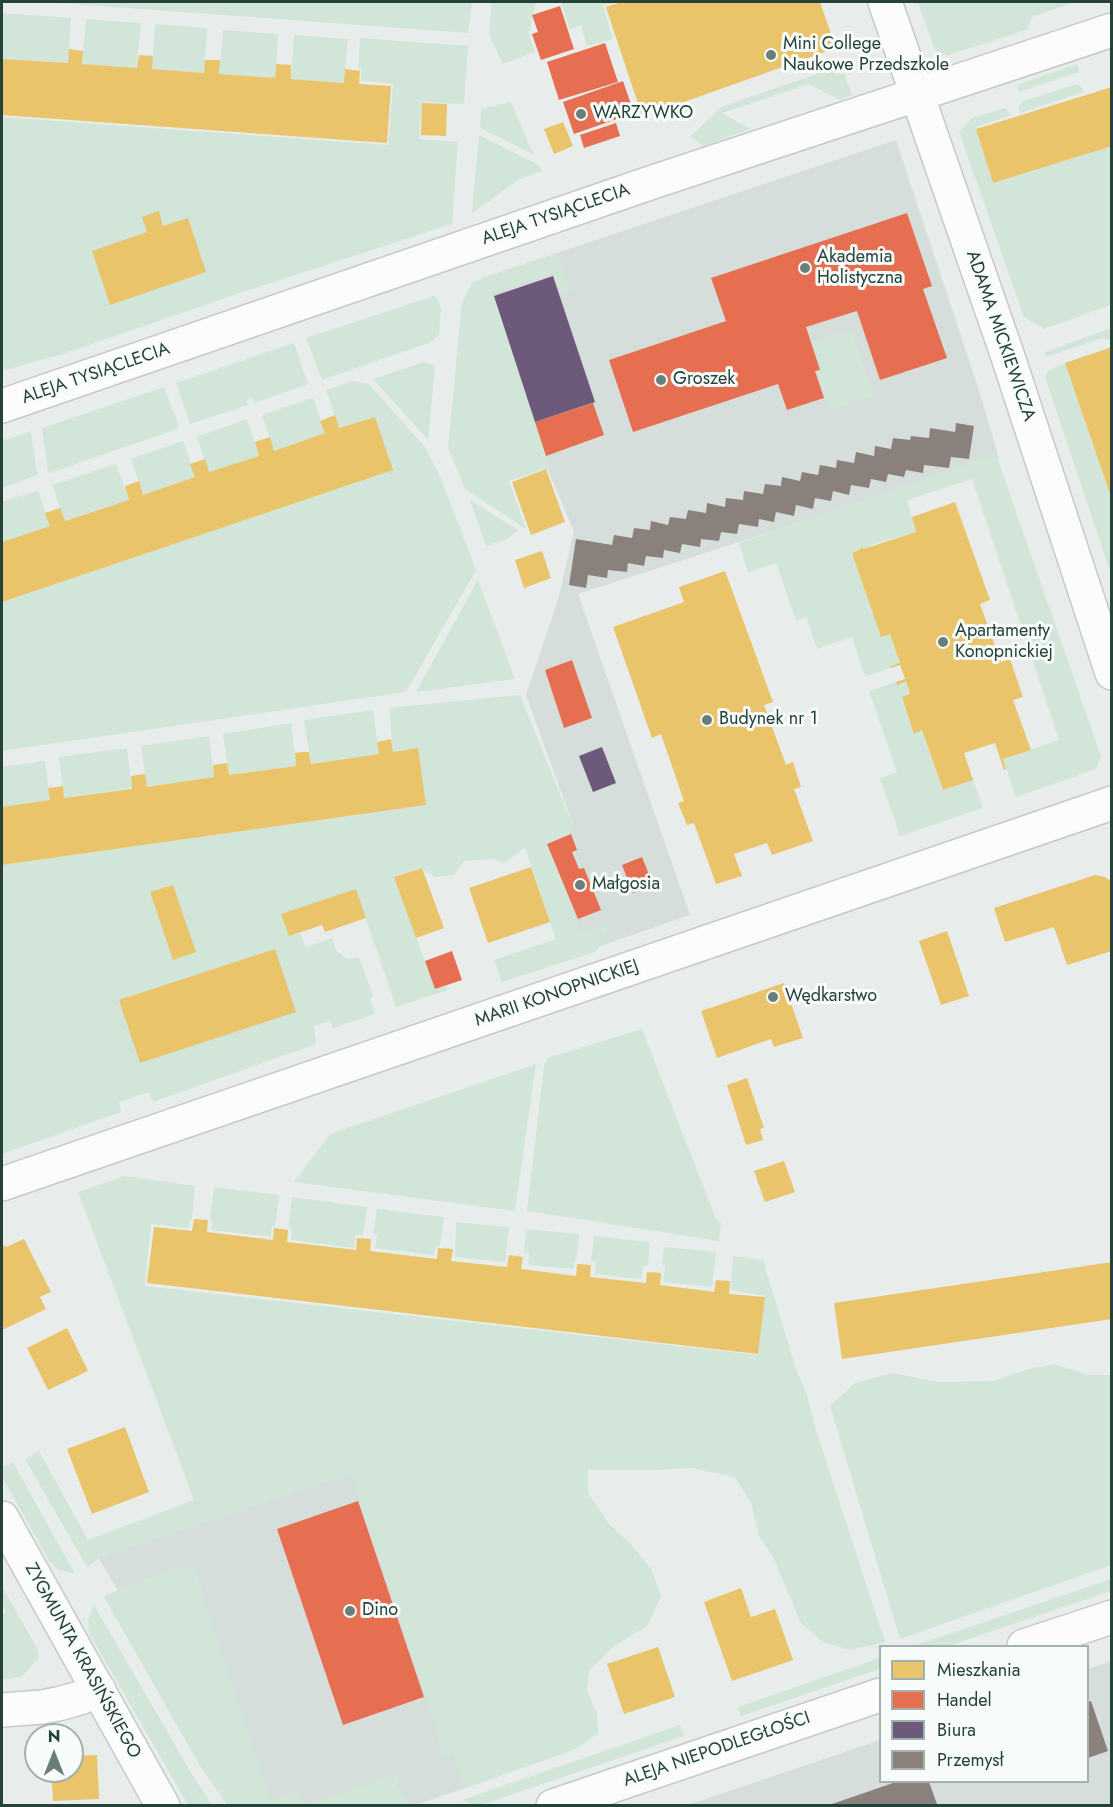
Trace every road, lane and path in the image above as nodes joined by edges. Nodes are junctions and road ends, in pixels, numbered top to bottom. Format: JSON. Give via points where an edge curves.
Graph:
{"nodes":[{"id":1,"x":885,"y":2,"type":"edge"},
{"id":2,"x":1112,"y":30,"type":"edge"},
{"id":3,"x":917,"y":94,"type":"junction"},
{"id":4,"x":2,"y":406,"type":"edge"},
{"id":5,"x":1112,"y":673,"type":"edge"},
{"id":6,"x":1112,"y":803,"type":"edge"},
{"id":7,"x":2,"y":1184,"type":"edge"},
{"id":8,"x":2,"y":1518,"type":"edge"},
{"id":9,"x":1112,"y":1617,"type":"edge"},
{"id":10,"x":1030,"y":1645,"type":"edge"},
{"id":11,"x":99,"y":1690,"type":"junction"},
{"id":12,"x":879,"y":1695,"type":"edge"},
{"id":13,"x":2,"y":1710,"type":"edge"},
{"id":14,"x":163,"y":1806,"type":"edge"},
{"id":15,"x":553,"y":1806,"type":"edge"}],
"edges":[{"from":1,"to":3,"type":"street","name":"ADAMA MICKIEWICZA"},
{"from":2,"to":3,"type":"street","name":"ALEJA TYSIĄCLECIA"},
{"from":3,"to":4,"type":"street","name":"ALEJA TYSIĄCLECIA"},
{"from":3,"to":5,"type":"street","name":"ADAMA MICKIEWICZA"},
{"from":6,"to":7,"type":"street","name":"MARII KONOPNICKIEJ"},
{"from":8,"to":11,"type":"street","name":"ZYGMUNTA KRASIŃSKIEGO"},
{"from":9,"to":10,"type":"street"},
{"from":11,"to":13,"type":"street","via":[[42,1707]]},
{"from":11,"to":14,"type":"street","name":"ZYGMUNTA KRASIŃSKIEGO"},
{"from":12,"to":15,"type":"street","name":"ALEJA NIEPODLEGŁOŚCI"}]}
